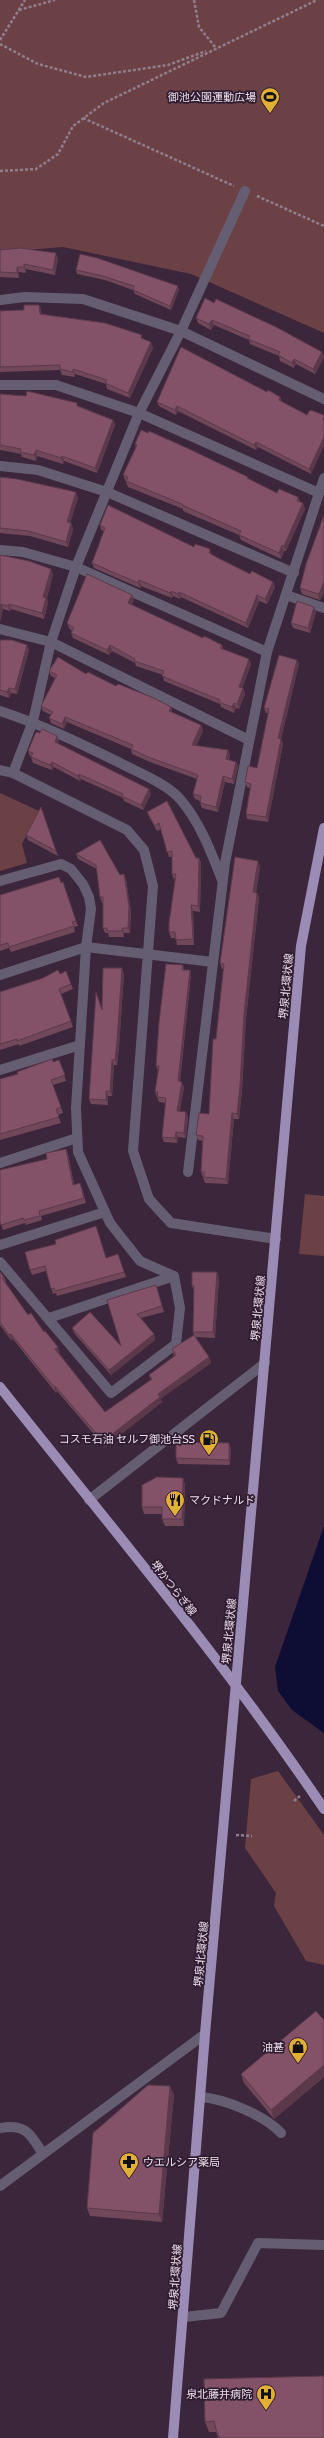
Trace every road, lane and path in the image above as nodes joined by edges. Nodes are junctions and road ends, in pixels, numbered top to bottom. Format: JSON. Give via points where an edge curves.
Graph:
{"nodes":[{"id":1,"x":25,"y":0,"type":"edge"},
{"id":2,"x":55,"y":0,"type":"edge"},
{"id":3,"x":194,"y":0,"type":"edge"},
{"id":4,"x":317,"y":0,"type":"edge"},
{"id":5,"x":19,"y":10,"type":"junction"},
{"id":6,"x":0,"y":40,"type":"edge"},
{"id":7,"x":0,"y":44,"type":"edge"},
{"id":8,"x":216,"y":48,"type":"junction"},
{"id":9,"x":83,"y":118,"type":"junction"},
{"id":10,"x":0,"y":171,"type":"edge"},
{"id":11,"x":245,"y":191,"type":"junction"},
{"id":12,"x":324,"y":226,"type":"edge"},
{"id":13,"x":0,"y":300,"type":"edge"},
{"id":14,"x":181,"y":331,"type":"junction"},
{"id":15,"x":0,"y":385,"type":"edge"},
{"id":16,"x":324,"y":399,"type":"edge"},
{"id":17,"x":139,"y":413,"type":"junction"},
{"id":18,"x":0,"y":466,"type":"edge"},
{"id":19,"x":324,"y":478,"type":"edge"},
{"id":20,"x":107,"y":492,"type":"junction"},
{"id":21,"x":319,"y":493,"type":"junction"},
{"id":22,"x":0,"y":550,"type":"edge"},
{"id":23,"x":76,"y":567,"type":"junction"},
{"id":24,"x":294,"y":573,"type":"junction"},
{"id":25,"x":286,"y":595,"type":"junction"},
{"id":26,"x":324,"y":608,"type":"edge"},
{"id":27,"x":0,"y":629,"type":"edge"},
{"id":28,"x":51,"y":642,"type":"junction"},
{"id":29,"x":267,"y":652,"type":"junction"},
{"id":30,"x":0,"y":710,"type":"edge"},
{"id":31,"x":33,"y":721,"type":"junction"},
{"id":32,"x":249,"y":740,"type":"junction"},
{"id":33,"x":0,"y":770,"type":"edge"},
{"id":34,"x":13,"y":773,"type":"junction"},
{"id":35,"x":324,"y":828,"type":"edge"},
{"id":36,"x":0,"y":881,"type":"edge"},
{"id":37,"x":222,"y":882,"type":"junction"},
{"id":38,"x":86,"y":947,"type":"junction"},
{"id":39,"x":148,"y":956,"type":"junction"},
{"id":40,"x":213,"y":962,"type":"junction"},
{"id":41,"x":0,"y":975,"type":"edge"},
{"id":42,"x":80,"y":1045,"type":"junction"},
{"id":43,"x":0,"y":1070,"type":"edge"},
{"id":44,"x":77,"y":1138,"type":"junction"},
{"id":45,"x":0,"y":1163,"type":"edge"},
{"id":46,"x":188,"y":1172,"type":"dead end"},
{"id":47,"x":105,"y":1212,"type":"junction"},
{"id":48,"x":276,"y":1238,"type":"junction"},
{"id":49,"x":0,"y":1245,"type":"edge"},
{"id":50,"x":0,"y":1262,"type":"edge"},
{"id":51,"x":174,"y":1276,"type":"junction"},
{"id":52,"x":49,"y":1318,"type":"junction"},
{"id":53,"x":265,"y":1363,"type":"junction"},
{"id":54,"x":0,"y":1387,"type":"edge"},
{"id":55,"x":89,"y":1500,"type":"junction"},
{"id":56,"x":236,"y":1686,"type":"junction"},
{"id":57,"x":300,"y":1796,"type":"dead end"},
{"id":58,"x":294,"y":1801,"type":"dead end"},
{"id":59,"x":324,"y":1809,"type":"edge"},
{"id":60,"x":206,"y":2034,"type":"junction"},
{"id":61,"x":201,"y":2097,"type":"junction"},
{"id":62,"x":0,"y":2128,"type":"edge"},
{"id":63,"x":281,"y":2133,"type":"dead end"},
{"id":64,"x":43,"y":2154,"type":"junction"},
{"id":65,"x":0,"y":2186,"type":"edge"},
{"id":66,"x":324,"y":2245,"type":"edge"},
{"id":67,"x":184,"y":2317,"type":"junction"},
{"id":68,"x":173,"y":2438,"type":"edge"}],
"edges":[{"from":1,"to":5,"type":"path"},
{"from":2,"to":5,"type":"path"},
{"from":3,"to":8,"type":"path","via":[[199,27]]},
{"from":4,"to":8,"type":"path"},
{"from":5,"to":6,"type":"path"},
{"from":7,"to":8,"type":"path","via":[[38,64],[86,76],[168,65]]},
{"from":8,"to":9,"type":"path","via":[[104,103]]},
{"from":9,"to":10,"type":"path","via":[[73,126],[58,154],[36,169]]},
{"from":9,"to":11,"type":"path"},
{"from":11,"to":12,"type":"path"},
{"from":11,"to":14,"type":"street"},
{"from":13,"to":14,"type":"street","via":[[24,297],[83,299]]},
{"from":14,"to":16,"type":"street"},
{"from":14,"to":17,"type":"street"},
{"from":15,"to":17,"type":"street","via":[[56,385]]},
{"from":17,"to":20,"type":"street"},
{"from":17,"to":21,"type":"street"},
{"from":18,"to":20,"type":"street","via":[[38,470]]},
{"from":19,"to":21,"type":"street"},
{"from":20,"to":23,"type":"street"},
{"from":20,"to":24,"type":"street"},
{"from":21,"to":24,"type":"street"},
{"from":22,"to":23,"type":"street","via":[[23,552]]},
{"from":23,"to":28,"type":"street"},
{"from":23,"to":29,"type":"street"},
{"from":24,"to":25,"type":"street"},
{"from":25,"to":26,"type":"street"},
{"from":25,"to":29,"type":"street"},
{"from":27,"to":28,"type":"street"},
{"from":28,"to":31,"type":"street"},
{"from":28,"to":32,"type":"street"},
{"from":29,"to":32,"type":"street"},
{"from":30,"to":31,"type":"street"},
{"from":31,"to":34,"type":"street"},
{"from":31,"to":37,"type":"street","via":[[149,778],[179,798],[204,834]]},
{"from":32,"to":37,"type":"street"},
{"from":33,"to":34,"type":"street"},
{"from":34,"to":39,"type":"street","via":[[127,830],[144,850],[153,886]]},
{"from":35,"to":48,"type":"main road","name":"堺泉北環状線","via":[[301,946]]},
{"from":36,"to":38,"type":"street","via":[[53,865],[61,864],[71,869],[89,897],[91,909]]},
{"from":37,"to":40,"type":"street"},
{"from":38,"to":39,"type":"street"},
{"from":38,"to":41,"type":"street"},
{"from":38,"to":42,"type":"street"},
{"from":39,"to":40,"type":"street"},
{"from":39,"to":48,"type":"street","via":[[133,1151],[149,1199],[171,1223]]},
{"from":40,"to":46,"type":"street"},
{"from":42,"to":43,"type":"street"},
{"from":42,"to":44,"type":"street"},
{"from":44,"to":45,"type":"street"},
{"from":44,"to":47,"type":"street","via":[[78,1152]]},
{"from":47,"to":49,"type":"street"},
{"from":47,"to":51,"type":"street","via":[[110,1223],[140,1261]]},
{"from":48,"to":53,"type":"main road","name":"堺泉北環状線"},
{"from":50,"to":52,"type":"street"},
{"from":51,"to":52,"type":"street"},
{"from":51,"to":52,"type":"street","via":[[180,1308],[176,1344],[110,1393]]},
{"from":53,"to":55,"type":"street"},
{"from":53,"to":56,"type":"main road","name":"堺泉北環状線"},
{"from":54,"to":55,"type":"main road","name":"堺かつらぎ線"},
{"from":55,"to":56,"type":"main road","name":"堺かつらぎ線"},
{"from":56,"to":59,"type":"main road","name":"堺かつらぎ線","via":[[285,1751]]},
{"from":56,"to":60,"type":"main road","name":"堺泉北環状線"},
{"from":57,"to":58,"type":"path"},
{"from":60,"to":61,"type":"main road","name":"堺泉北環状線"},
{"from":60,"to":64,"type":"street"},
{"from":61,"to":63,"type":"street","via":[[218,2098],[273,2125]]},
{"from":61,"to":67,"type":"main road","name":"堺泉北環状線"},
{"from":62,"to":64,"type":"street","via":[[11,2126],[29,2132]]},
{"from":64,"to":65,"type":"street"},
{"from":66,"to":67,"type":"street","via":[[258,2243],[220,2313]]},
{"from":67,"to":68,"type":"main road","name":"堺泉北環状線"}]}
